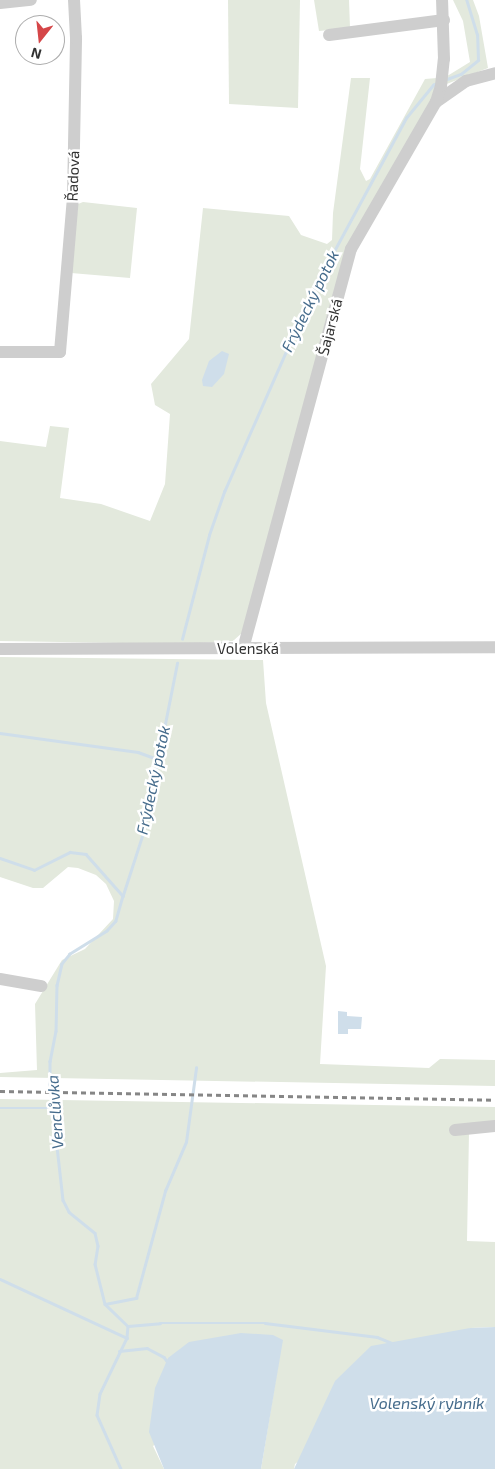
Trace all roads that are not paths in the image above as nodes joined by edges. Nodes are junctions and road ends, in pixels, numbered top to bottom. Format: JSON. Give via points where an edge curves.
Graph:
{"nodes":[{"id":1,"x":31,"y":0,"type":"edge"},
{"id":2,"x":74,"y":0,"type":"edge"},
{"id":3,"x":442,"y":0,"type":"edge"},
{"id":4,"x":0,"y":3,"type":"edge"},
{"id":5,"x":444,"y":20,"type":"junction"},
{"id":6,"x":329,"y":34,"type":"dead end"},
{"id":7,"x":495,"y":73,"type":"edge"},
{"id":8,"x":436,"y":102,"type":"junction"},
{"id":9,"x":0,"y":352,"type":"edge"},
{"id":10,"x":495,"y":647,"type":"edge"},
{"id":11,"x":0,"y":649,"type":"edge"},
{"id":12,"x":243,"y":649,"type":"junction"},
{"id":13,"x":0,"y":978,"type":"edge"},
{"id":14,"x":41,"y":986,"type":"dead end"},
{"id":15,"x":495,"y":1126,"type":"edge"},
{"id":16,"x":455,"y":1130,"type":"dead end"}],
"edges":[{"from":1,"to":4,"type":"street"},
{"from":2,"to":9,"type":"street","name":"Řadová","via":[[73,197],[60,352]]},
{"from":3,"to":5,"type":"street","name":"Šajarská"},
{"from":5,"to":6,"type":"street"},
{"from":5,"to":8,"type":"street","name":"Šajarská","via":[[444,59]]},
{"from":7,"to":8,"type":"street","via":[[466,81]]},
{"from":8,"to":12,"type":"street","name":"Šajarská","via":[[351,249]]},
{"from":10,"to":12,"type":"street","name":"Volenská"},
{"from":11,"to":12,"type":"street","name":"Volenská"},
{"from":13,"to":14,"type":"street"},
{"from":15,"to":16,"type":"street"}]}
